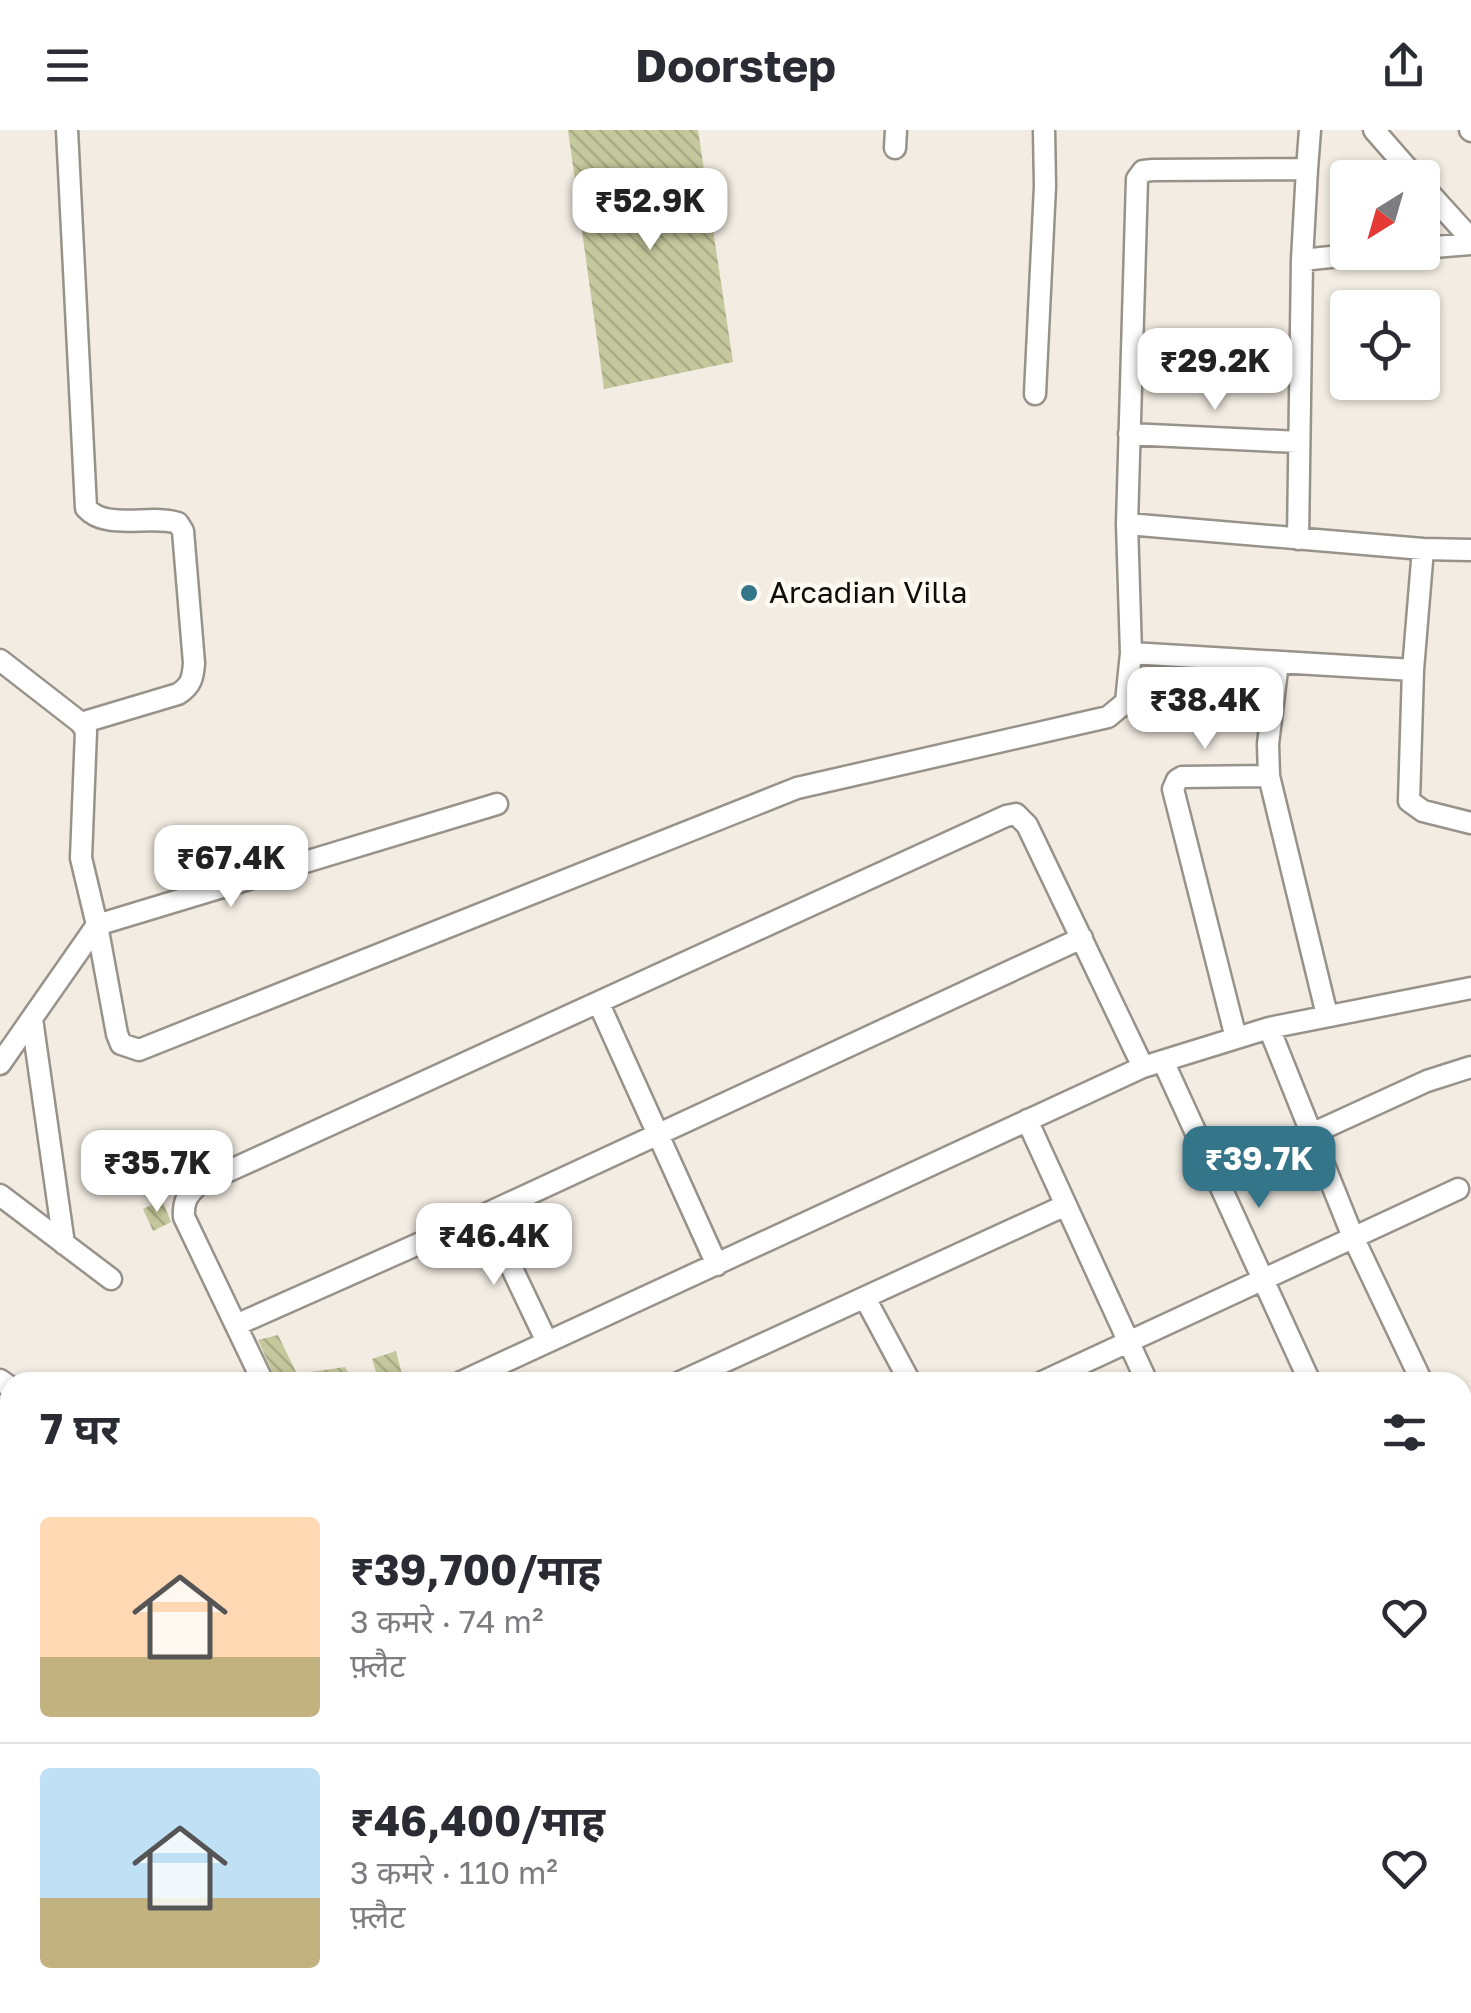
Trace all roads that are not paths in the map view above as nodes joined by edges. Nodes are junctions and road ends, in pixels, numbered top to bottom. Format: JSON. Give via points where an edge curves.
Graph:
{"nodes":[{"id":1,"x":68,"y":130,"type":"edge"},
{"id":2,"x":1044,"y":130,"type":"edge"},
{"id":3,"x":1310,"y":130,"type":"edge"},
{"id":4,"x":1374,"y":130,"type":"edge"},
{"id":5,"x":1400,"y":160,"type":"edge"},
{"id":6,"x":1307,"y":168,"type":"junction"},
{"id":7,"x":1440,"y":206,"type":"edge"},
{"id":8,"x":1471,"y":242,"type":"edge"},
{"id":9,"x":1440,"y":246,"type":"edge"},
{"id":10,"x":1330,"y":257,"type":"edge"},
{"id":11,"x":1302,"y":260,"type":"junction"},
{"id":12,"x":1035,"y":394,"type":"dead end"},
{"id":13,"x":1129,"y":434,"type":"junction"},
{"id":14,"x":1300,"y":442,"type":"junction"},
{"id":15,"x":1127,"y":524,"type":"junction"},
{"id":16,"x":1298,"y":539,"type":"junction"},
{"id":17,"x":1423,"y":549,"type":"junction"},
{"id":18,"x":1471,"y":550,"type":"edge"},
{"id":19,"x":1130,"y":653,"type":"junction"},
{"id":20,"x":0,"y":660,"type":"edge"},
{"id":21,"x":1278,"y":662,"type":"junction"},
{"id":22,"x":1414,"y":670,"type":"junction"},
{"id":23,"x":81,"y":723,"type":"junction"},
{"id":24,"x":1268,"y":776,"type":"junction"},
{"id":25,"x":497,"y":804,"type":"dead end"},
{"id":26,"x":1471,"y":823,"type":"edge"},
{"id":27,"x":97,"y":924,"type":"junction"},
{"id":28,"x":1082,"y":938,"type":"junction"},
{"id":29,"x":1471,"y":988,"type":"edge"},
{"id":30,"x":599,"y":1004,"type":"junction"},
{"id":31,"x":1327,"y":1015,"type":"junction"},
{"id":32,"x":32,"y":1019,"type":"junction"},
{"id":33,"x":1269,"y":1028,"type":"junction"},
{"id":34,"x":1236,"y":1038,"type":"junction"},
{"id":35,"x":0,"y":1064,"type":"edge"},
{"id":36,"x":1153,"y":1064,"type":"junction"},
{"id":37,"x":1471,"y":1067,"type":"edge"},
{"id":38,"x":1027,"y":1120,"type":"junction"},
{"id":39,"x":1312,"y":1134,"type":"junction"},
{"id":40,"x":656,"y":1135,"type":"junction"},
{"id":41,"x":1458,"y":1189,"type":"dead end"},
{"id":42,"x":0,"y":1195,"type":"edge"},
{"id":43,"x":1066,"y":1205,"type":"junction"},
{"id":44,"x":486,"y":1214,"type":"junction"},
{"id":45,"x":1353,"y":1237,"type":"junction"},
{"id":46,"x":64,"y":1244,"type":"junction"},
{"id":47,"x":717,"y":1264,"type":"junction"},
{"id":48,"x":111,"y":1279,"type":"dead end"},
{"id":49,"x":1263,"y":1279,"type":"junction"},
{"id":50,"x":865,"y":1298,"type":"junction"},
{"id":51,"x":236,"y":1325,"type":"junction"},
{"id":52,"x":546,"y":1342,"type":"junction"},
{"id":53,"x":1130,"y":1344,"type":"junction"},
{"id":54,"x":259,"y":1372,"type":"edge"},
{"id":55,"x":487,"y":1372,"type":"edge"},
{"id":56,"x":702,"y":1372,"type":"edge"},
{"id":57,"x":905,"y":1372,"type":"edge"},
{"id":58,"x":1065,"y":1372,"type":"edge"},
{"id":59,"x":1143,"y":1372,"type":"edge"},
{"id":60,"x":1305,"y":1372,"type":"edge"},
{"id":61,"x":1417,"y":1372,"type":"edge"}],
"edges":[{"from":1,"to":23,"type":"street","via":[[86,508],[101,519],[178,524],[194,663],[194,677],[178,694]]},
{"from":2,"to":12,"type":"street"},
{"from":3,"to":6,"type":"street"},
{"from":4,"to":5,"type":"street"},
{"from":6,"to":11,"type":"street"},
{"from":6,"to":13,"type":"street","via":[[1153,170],[1138,178]]},
{"from":7,"to":8,"type":"street"},
{"from":8,"to":9,"type":"street"},
{"from":10,"to":11,"type":"street"},
{"from":11,"to":14,"type":"street"},
{"from":13,"to":14,"type":"street"},
{"from":13,"to":15,"type":"street"},
{"from":14,"to":16,"type":"street"},
{"from":15,"to":16,"type":"street"},
{"from":15,"to":19,"type":"street"},
{"from":16,"to":17,"type":"street"},
{"from":17,"to":18,"type":"street"},
{"from":17,"to":22,"type":"street"},
{"from":19,"to":21,"type":"street"},
{"from":19,"to":27,"type":"street","via":[[1126,702],[1108,717],[796,788],[139,1050],[122,1044],[117,1034]]},
{"from":20,"to":23,"type":"street"},
{"from":21,"to":22,"type":"street"},
{"from":21,"to":24,"type":"street"},
{"from":22,"to":26,"type":"street","via":[[1409,801]]},
{"from":23,"to":27,"type":"street","via":[[87,738],[81,858]]},
{"from":24,"to":31,"type":"street"},
{"from":24,"to":34,"type":"street","via":[[1182,777],[1173,784]]},
{"from":25,"to":27,"type":"street"},
{"from":27,"to":32,"type":"street"},
{"from":28,"to":30,"type":"street","via":[[1016,814]]},
{"from":28,"to":36,"type":"street"},
{"from":28,"to":40,"type":"street"},
{"from":29,"to":31,"type":"street"},
{"from":30,"to":40,"type":"street"},
{"from":30,"to":51,"type":"street","via":[[198,1185],[183,1206],[184,1217]]},
{"from":31,"to":33,"type":"street"},
{"from":32,"to":35,"type":"street"},
{"from":32,"to":46,"type":"street"},
{"from":33,"to":34,"type":"street"},
{"from":33,"to":39,"type":"street"},
{"from":34,"to":36,"type":"street"},
{"from":36,"to":38,"type":"street"},
{"from":36,"to":49,"type":"street"},
{"from":37,"to":39,"type":"street"},
{"from":38,"to":43,"type":"street"},
{"from":38,"to":47,"type":"street"},
{"from":39,"to":45,"type":"street"},
{"from":40,"to":44,"type":"street"},
{"from":40,"to":47,"type":"street"},
{"from":41,"to":45,"type":"street"},
{"from":42,"to":46,"type":"street"},
{"from":43,"to":50,"type":"street"},
{"from":43,"to":53,"type":"street"},
{"from":44,"to":51,"type":"street"},
{"from":44,"to":52,"type":"street"},
{"from":45,"to":49,"type":"street"},
{"from":45,"to":61,"type":"street"},
{"from":46,"to":48,"type":"street"},
{"from":47,"to":52,"type":"street"},
{"from":49,"to":53,"type":"street"},
{"from":49,"to":60,"type":"street"},
{"from":50,"to":56,"type":"street"},
{"from":50,"to":57,"type":"street"},
{"from":51,"to":54,"type":"street"},
{"from":52,"to":55,"type":"street"},
{"from":53,"to":58,"type":"street"},
{"from":53,"to":59,"type":"street"}]}
